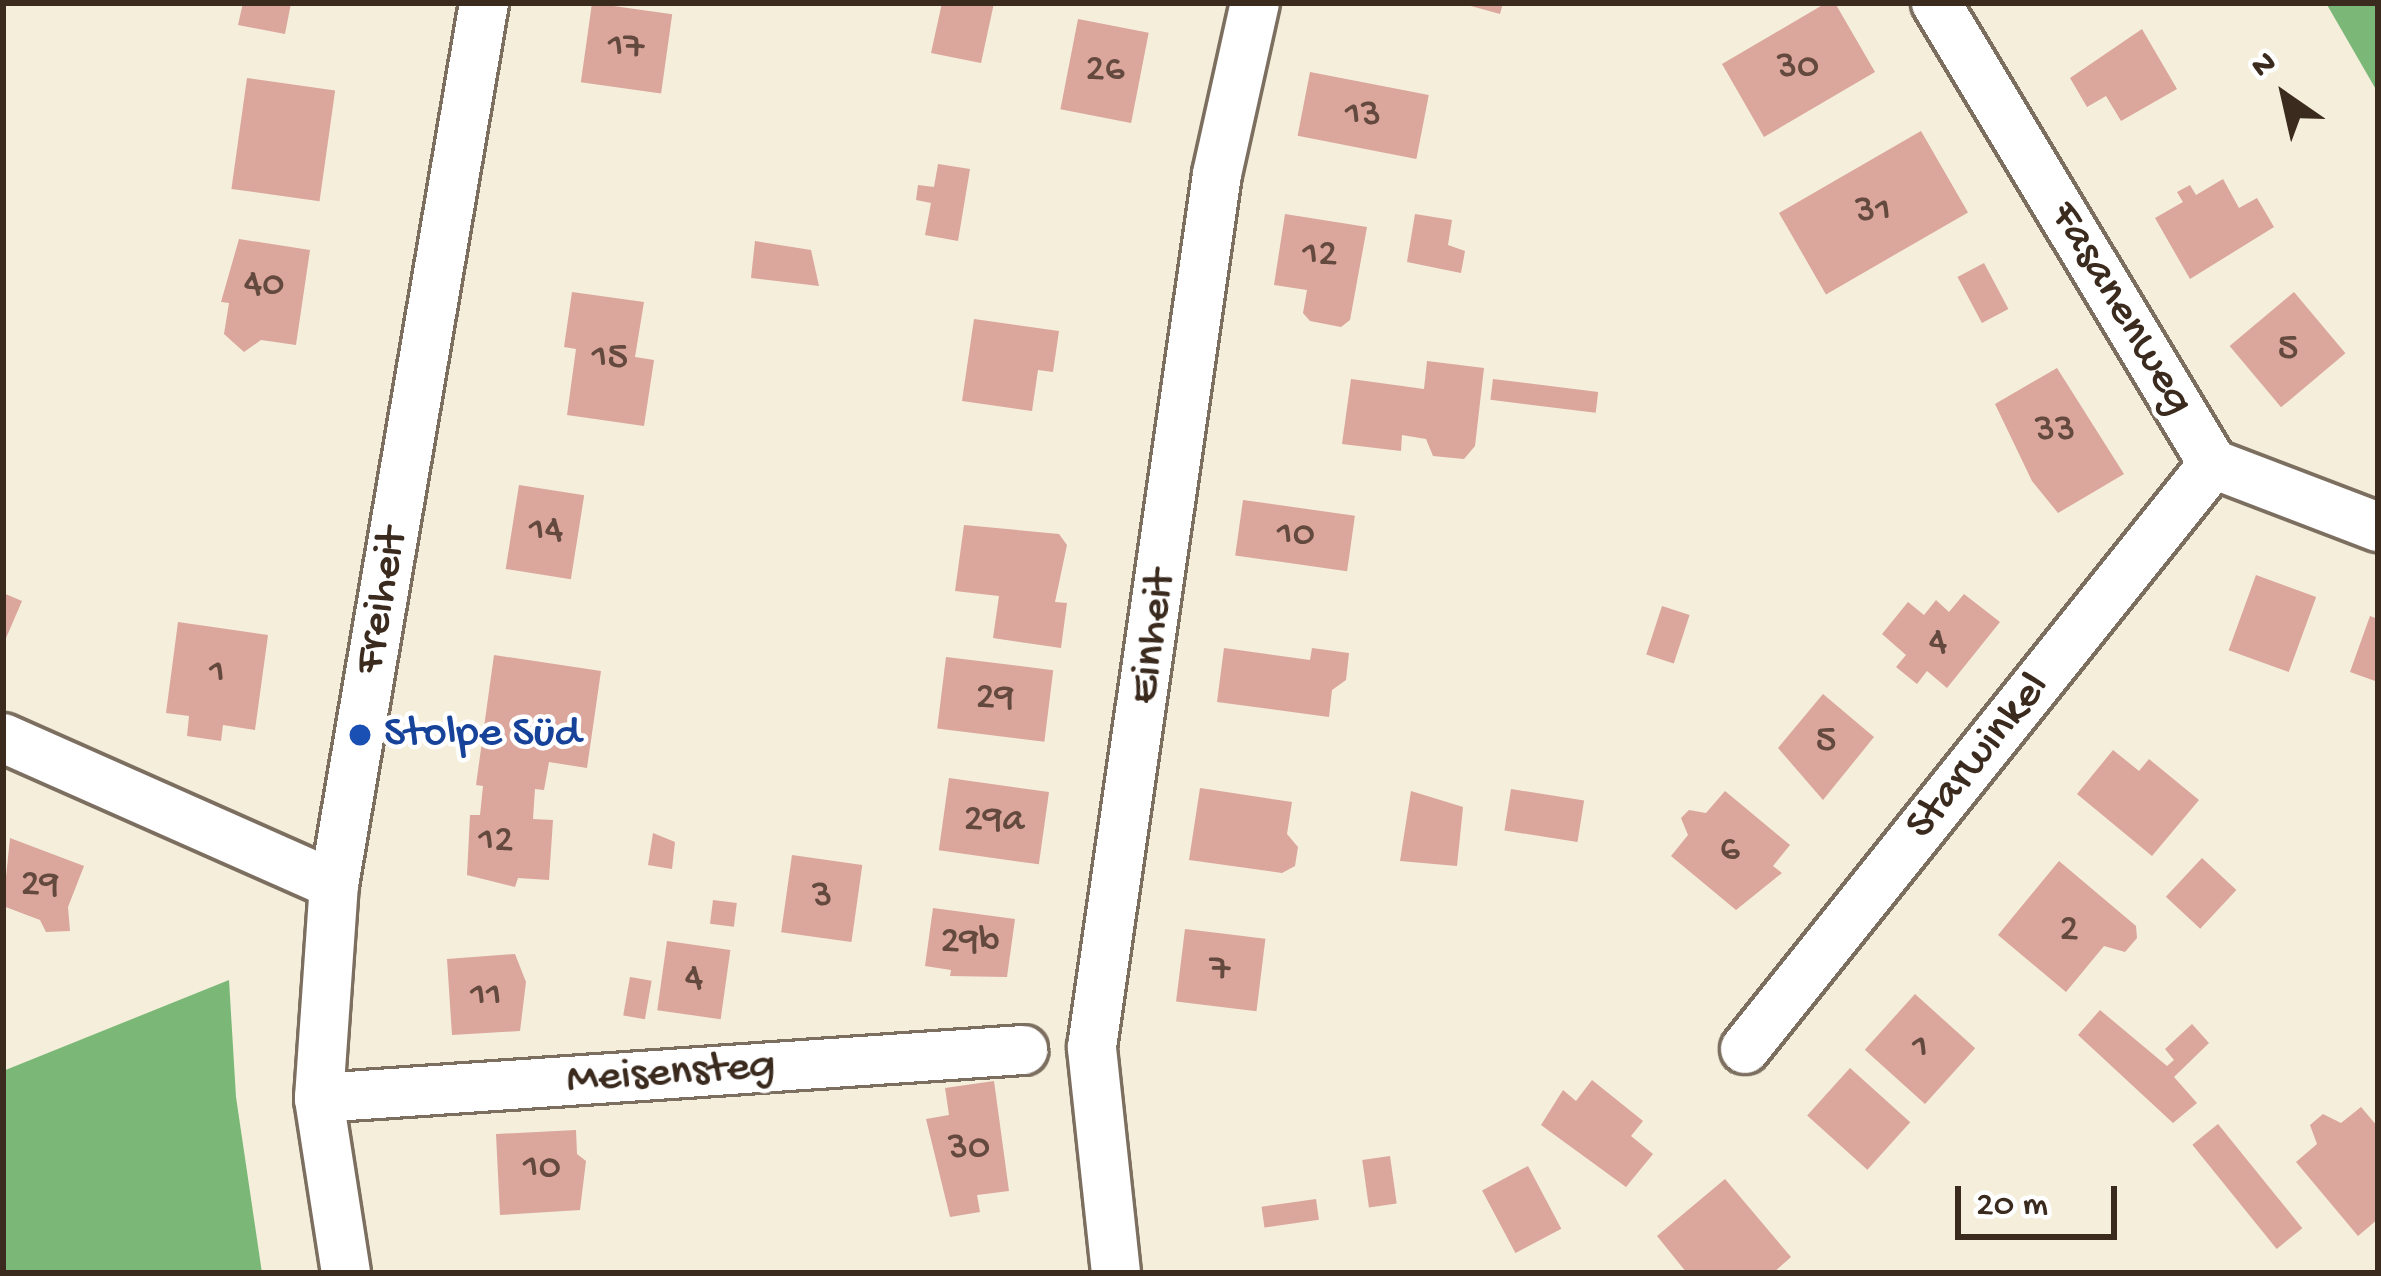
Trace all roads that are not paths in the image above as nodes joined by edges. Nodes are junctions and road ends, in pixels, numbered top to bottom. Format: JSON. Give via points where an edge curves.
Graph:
{"nodes":[{"id":1,"x":484,"y":3,"type":"edge"},
{"id":2,"x":1255,"y":3,"type":"edge"},
{"id":3,"x":1936,"y":3,"type":"edge"},
{"id":4,"x":2213,"y":464,"type":"junction"},
{"id":5,"x":2378,"y":527,"type":"edge"},
{"id":6,"x":3,"y":738,"type":"edge"},
{"id":7,"x":334,"y":885,"type":"junction"},
{"id":8,"x":1745,"y":1049,"type":"dead end"},
{"id":9,"x":1023,"y":1050,"type":"dead end"},
{"id":10,"x":319,"y":1098,"type":"junction"},
{"id":11,"x":346,"y":1273,"type":"edge"},
{"id":12,"x":1116,"y":1273,"type":"edge"}],
"edges":[{"from":1,"to":7,"type":"street","name":"Freiheit"},
{"from":2,"to":12,"type":"street","name":"Einheit","via":[[1217,174],[1092,1047]]},
{"from":3,"to":4,"type":"street","name":"Fasanenweg"},
{"from":4,"to":5,"type":"street","name":"Fasanenweg"},
{"from":4,"to":8,"type":"street","name":"Starwinkel"},
{"from":6,"to":7,"type":"street"},
{"from":7,"to":10,"type":"street","name":"Freiheit"},
{"from":9,"to":10,"type":"street","name":"Meisensteg"},
{"from":10,"to":11,"type":"street","name":"Freiheit"}]}
